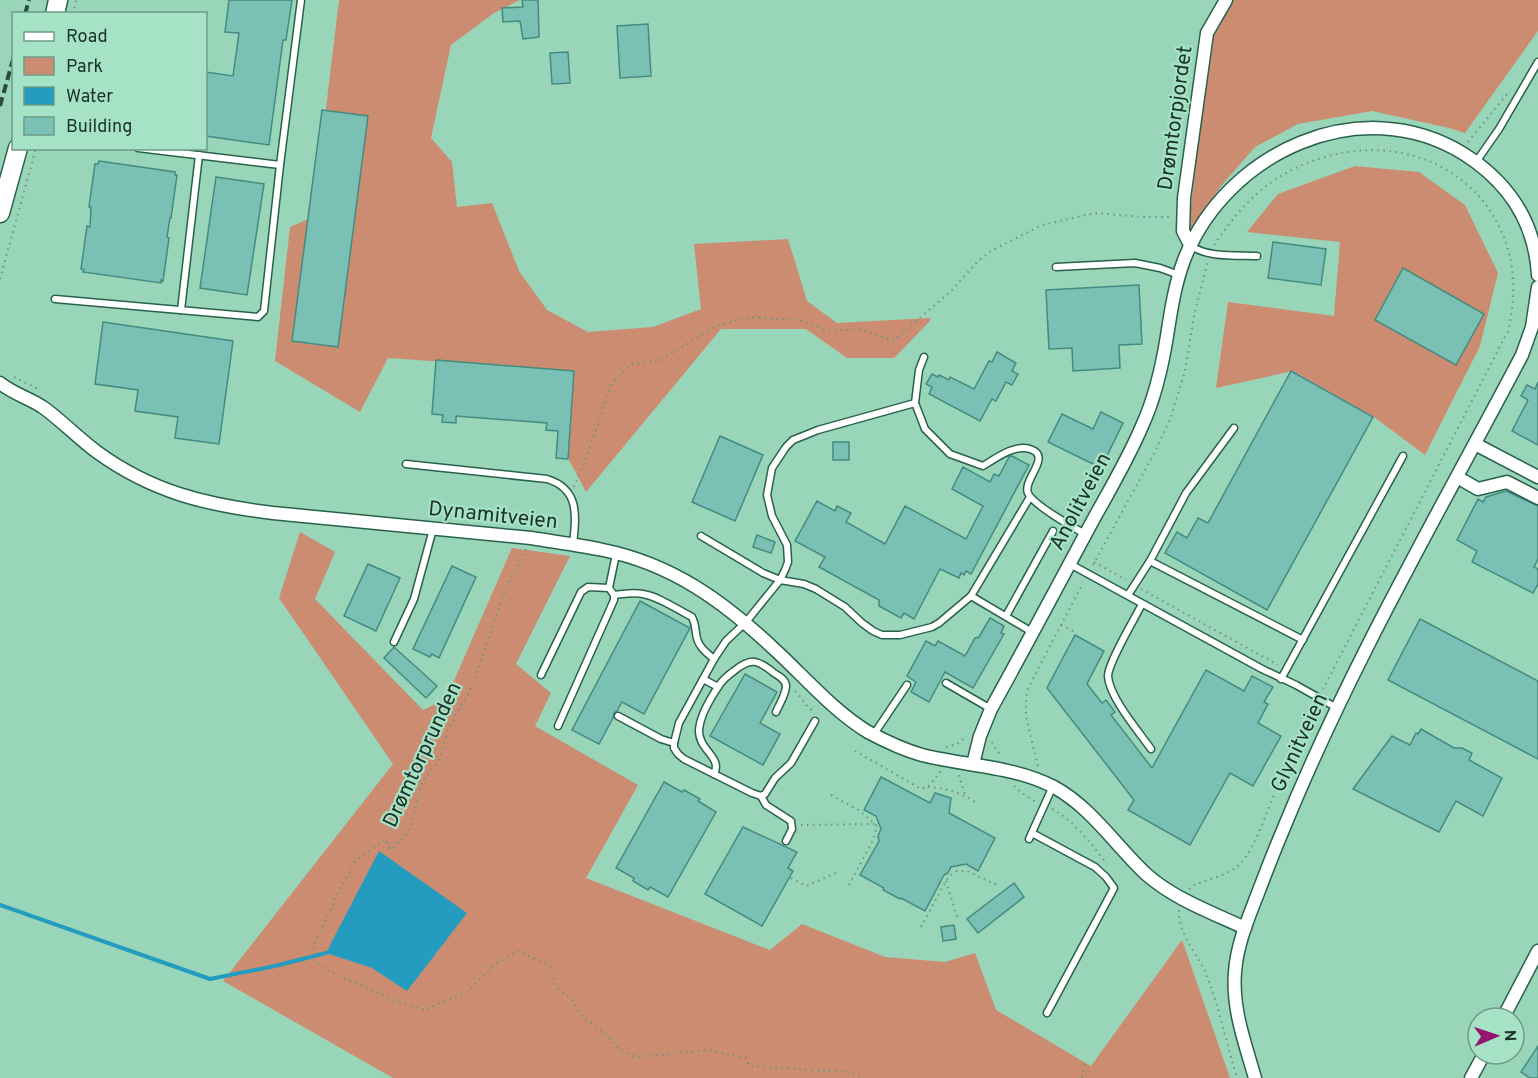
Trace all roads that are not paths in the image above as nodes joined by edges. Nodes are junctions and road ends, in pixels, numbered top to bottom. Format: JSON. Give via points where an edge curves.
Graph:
{"nodes":[{"id":1,"x":301,"y":0,"type":"edge"},
{"id":2,"x":1226,"y":0,"type":"edge"},
{"id":3,"x":1538,"y":62,"type":"edge"},
{"id":4,"x":17,"y":150,"type":"edge"},
{"id":5,"x":153,"y":150,"type":"edge"},
{"id":6,"x":199,"y":156,"type":"junction"},
{"id":7,"x":1476,"y":162,"type":"junction"},
{"id":8,"x":280,"y":165,"type":"junction"},
{"id":9,"x":0,"y":213,"type":"edge"},
{"id":10,"x":1191,"y":245,"type":"junction"},
{"id":11,"x":1536,"y":249,"type":"edge"},
{"id":12,"x":1257,"y":256,"type":"dead end"},
{"id":13,"x":1056,"y":267,"type":"dead end"},
{"id":14,"x":1179,"y":275,"type":"junction"},
{"id":15,"x":1538,"y":275,"type":"edge"},
{"id":16,"x":1538,"y":288,"type":"edge"},
{"id":17,"x":55,"y":299,"type":"dead end"},
{"id":18,"x":181,"y":310,"type":"junction"},
{"id":19,"x":924,"y":357,"type":"dead end"},
{"id":20,"x":2,"y":386,"type":"edge"},
{"id":21,"x":915,"y":403,"type":"junction"},
{"id":22,"x":1234,"y":428,"type":"dead end"},
{"id":23,"x":1475,"y":444,"type":"junction"},
{"id":24,"x":1403,"y":456,"type":"dead end"},
{"id":25,"x":406,"y":464,"type":"dead end"},
{"id":26,"x":1538,"y":477,"type":"edge"},
{"id":27,"x":1464,"y":481,"type":"dead end"},
{"id":28,"x":1030,"y":497,"type":"junction"},
{"id":29,"x":1538,"y":498,"type":"edge"},
{"id":30,"x":433,"y":529,"type":"junction"},
{"id":31,"x":1053,"y":531,"type":"dead end"},
{"id":32,"x":1085,"y":534,"type":"junction"},
{"id":33,"x":701,"y":536,"type":"dead end"},
{"id":34,"x":573,"y":544,"type":"junction"},
{"id":35,"x":616,"y":553,"type":"junction"},
{"id":36,"x":1150,"y":561,"type":"junction"},
{"id":37,"x":1069,"y":564,"type":"junction"},
{"id":38,"x":780,"y":579,"type":"junction"},
{"id":39,"x":609,"y":588,"type":"junction"},
{"id":40,"x":614,"y":595,"type":"junction"},
{"id":41,"x":1128,"y":595,"type":"junction"},
{"id":42,"x":971,"y":596,"type":"junction"},
{"id":43,"x":1142,"y":604,"type":"junction"},
{"id":44,"x":1006,"y":616,"type":"junction"},
{"id":45,"x":746,"y":622,"type":"junction"},
{"id":46,"x":1033,"y":632,"type":"junction"},
{"id":47,"x":1303,"y":640,"type":"junction"},
{"id":48,"x":394,"y":642,"type":"dead end"},
{"id":49,"x":714,"y":658,"type":"junction"},
{"id":50,"x":541,"y":675,"type":"dead end"},
{"id":51,"x":703,"y":679,"type":"junction"},
{"id":52,"x":1281,"y":679,"type":"junction"},
{"id":53,"x":946,"y":683,"type":"dead end"},
{"id":54,"x":907,"y":685,"type":"dead end"},
{"id":55,"x":718,"y":687,"type":"junction"},
{"id":56,"x":1337,"y":708,"type":"junction"},
{"id":57,"x":991,"y":709,"type":"junction"},
{"id":58,"x":776,"y":712,"type":"dead end"},
{"id":59,"x":618,"y":716,"type":"dead end"},
{"id":60,"x":817,"y":718,"type":"road end"},
{"id":61,"x":558,"y":726,"type":"dead end"},
{"id":62,"x":874,"y":734,"type":"junction"},
{"id":63,"x":674,"y":743,"type":"junction"},
{"id":64,"x":1151,"y":749,"type":"dead end"},
{"id":65,"x":973,"y":764,"type":"junction"},
{"id":66,"x":714,"y":774,"type":"junction"},
{"id":67,"x":1053,"y":786,"type":"junction"},
{"id":68,"x":761,"y":796,"type":"junction"},
{"id":69,"x":786,"y":841,"type":"dead end"},
{"id":70,"x":1245,"y":927,"type":"junction"},
{"id":71,"x":1538,"y":951,"type":"edge"},
{"id":72,"x":1509,"y":1006,"type":"edge"},
{"id":73,"x":1047,"y":1013,"type":"dead end"},
{"id":74,"x":1255,"y":1078,"type":"edge"}],
"edges":[{"from":1,"to":8,"type":"lane"},
{"from":2,"to":10,"type":"street","name":"Drømtorpjordet","via":[[1207,33],[1184,198],[1183,231]]},
{"from":3,"to":7,"type":"lane"},
{"from":4,"to":9,"type":"main road"},
{"from":5,"to":6,"type":"lane"},
{"from":6,"to":8,"type":"lane"},
{"from":6,"to":18,"type":"lane"},
{"from":7,"to":10,"type":"street","via":[[1427,137],[1389,129],[1341,131],[1299,143],[1256,166],[1236,184],[1216,206]]},
{"from":7,"to":11,"type":"street","via":[[1513,199]]},
{"from":8,"to":18,"type":"lane","via":[[264,311],[258,317]]},
{"from":10,"to":12,"type":"lane","via":[[1210,253]]},
{"from":10,"to":14,"type":"street","name":"Anolitveien"},
{"from":11,"to":15,"type":"street"},
{"from":13,"to":14,"type":"lane","via":[[1135,263]]},
{"from":14,"to":32,"type":"street","name":"Anolitveien","via":[[1150,406],[1135,443]]},
{"from":16,"to":23,"type":"street","name":"Glynitveien","via":[[1525,348]]},
{"from":17,"to":18,"type":"lane"},
{"from":19,"to":21,"type":"lane"},
{"from":20,"to":30,"type":"street","name":"Dynamitveien","via":[[42,406],[107,459],[181,495],[249,510]]},
{"from":21,"to":28,"type":"lane","via":[[925,429],[950,454],[983,466],[1015,449],[1036,451],[1039,462],[1027,488]]},
{"from":21,"to":38,"type":"lane","via":[[818,430],[786,447],[772,468],[766,495],[787,545],[788,562]]},
{"from":22,"to":36,"type":"lane","via":[[1186,493]]},
{"from":23,"to":26,"type":"street"},
{"from":23,"to":56,"type":"street","name":"Glynitveien"},
{"from":24,"to":47,"type":"lane"},
{"from":25,"to":34,"type":"lane","via":[[547,479],[562,485],[574,504]]},
{"from":27,"to":29,"type":"street","via":[[1478,489],[1507,482]]},
{"from":28,"to":32,"type":"lane"},
{"from":28,"to":42,"type":"lane"},
{"from":30,"to":34,"type":"street","name":"Dynamitveien"},
{"from":30,"to":48,"type":"lane","via":[[414,599]]},
{"from":31,"to":44,"type":"lane"},
{"from":32,"to":37,"type":"street","name":"Anolitveien"},
{"from":33,"to":38,"type":"lane"},
{"from":34,"to":35,"type":"street","name":"Dynamitveien"},
{"from":35,"to":39,"type":"lane"},
{"from":35,"to":45,"type":"street","name":"Dynamitveien","via":[[681,578]]},
{"from":36,"to":41,"type":"lane"},
{"from":36,"to":47,"type":"lane"},
{"from":37,"to":41,"type":"lane"},
{"from":37,"to":46,"type":"street","name":"Anolitveien"},
{"from":38,"to":42,"type":"lane","via":[[816,589],[873,631],[889,636],[932,627]]},
{"from":38,"to":45,"type":"lane"},
{"from":39,"to":40,"type":"lane"},
{"from":39,"to":50,"type":"lane","via":[[588,587],[581,592]]},
{"from":40,"to":49,"type":"lane","via":[[645,594],[692,617],[700,646]]},
{"from":40,"to":61,"type":"lane"},
{"from":41,"to":43,"type":"lane"},
{"from":42,"to":44,"type":"lane"},
{"from":43,"to":52,"type":"lane"},
{"from":43,"to":64,"type":"lane","via":[[1108,674],[1122,709]]},
{"from":44,"to":46,"type":"lane"},
{"from":45,"to":49,"type":"lane"},
{"from":45,"to":62,"type":"street","name":"Dynamitveien","via":[[840,711]]},
{"from":46,"to":57,"type":"street","name":"Anolitveien"},
{"from":47,"to":52,"type":"lane"},
{"from":49,"to":51,"type":"lane"},
{"from":51,"to":55,"type":"lane"},
{"from":51,"to":63,"type":"lane","via":[[679,723]]},
{"from":52,"to":56,"type":"lane"},
{"from":53,"to":57,"type":"lane"},
{"from":54,"to":62,"type":"lane"},
{"from":55,"to":58,"type":"lane","via":[[724,678],[749,661],[764,665],[786,683]]},
{"from":55,"to":66,"type":"lane","via":[[699,730],[701,742],[715,759]]},
{"from":56,"to":70,"type":"street","name":"Glynitveien","via":[[1289,814]]},
{"from":57,"to":65,"type":"street","name":"Anolitveien"},
{"from":59,"to":63,"type":"lane"},
{"from":60,"to":68,"type":"lane","via":[[791,763]]},
{"from":62,"to":65,"type":"street","name":"Dynamitveien","via":[[942,765]]},
{"from":63,"to":66,"type":"lane","via":[[678,754]]},
{"from":65,"to":67,"type":"street","name":"Dynamitveien","via":[[1037,774]]},
{"from":66,"to":68,"type":"lane"},
{"from":67,"to":70,"type":"street","via":[[1087,812],[1159,884],[1184,900]]},
{"from":67,"to":73,"type":"lane","via":[[1031,836],[1095,867],[1114,888]]},
{"from":68,"to":69,"type":"lane","via":[[766,806],[788,818],[792,825]]},
{"from":70,"to":74,"type":"street","name":"Glynitveien","via":[[1237,958],[1234,996]]},
{"from":71,"to":72,"type":"street"}]}
